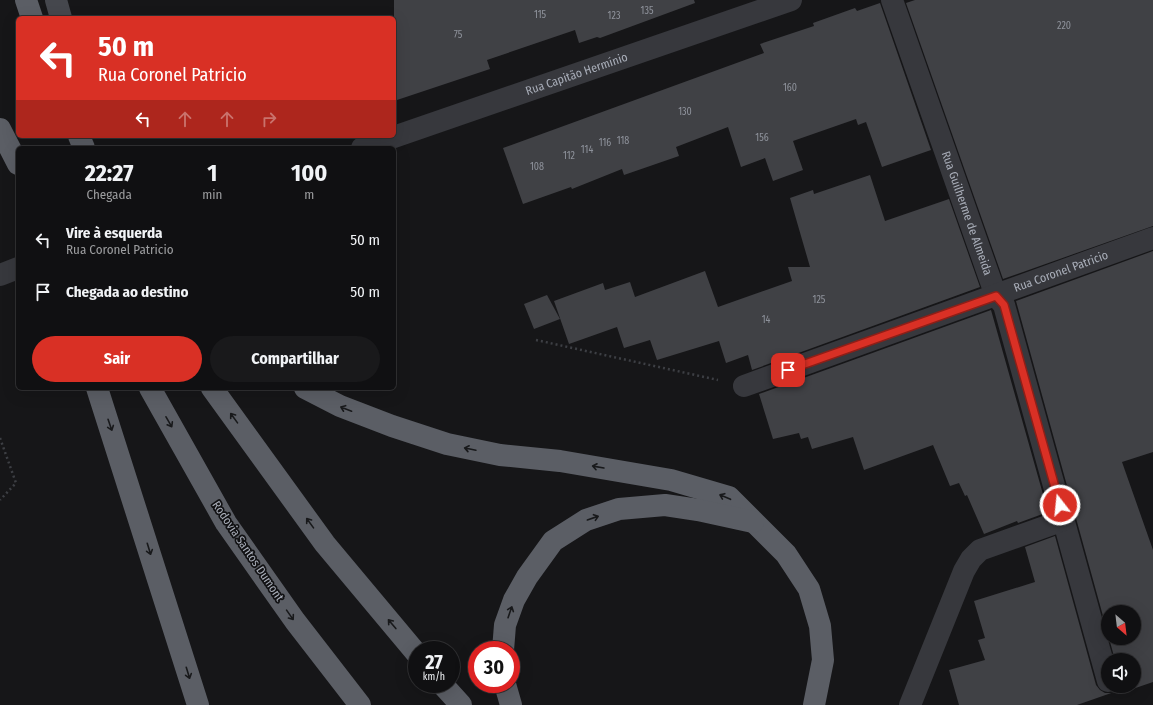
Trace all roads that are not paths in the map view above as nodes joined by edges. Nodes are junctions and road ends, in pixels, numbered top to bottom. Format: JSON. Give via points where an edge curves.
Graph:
{"nodes":[{"id":1,"x":26,"y":0,"type":"edge"},
{"id":2,"x":56,"y":0,"type":"edge"},
{"id":3,"x":791,"y":0,"type":"edge"},
{"id":4,"x":892,"y":0,"type":"edge"},
{"id":5,"x":31,"y":16,"type":"edge"},
{"id":6,"x":60,"y":16,"type":"edge"},
{"id":7,"x":0,"y":129,"type":"edge"},
{"id":8,"x":396,"y":136,"type":"edge"},
{"id":9,"x":391,"y":138,"type":"edge"},
{"id":10,"x":368,"y":146,"type":"edge"},
{"id":11,"x":16,"y":160,"type":"edge"},
{"id":12,"x":1153,"y":238,"type":"edge"},
{"id":13,"x":16,"y":269,"type":"edge"},
{"id":14,"x":0,"y":275,"type":"edge"},
{"id":15,"x":996,"y":296,"type":"junction"},
{"id":16,"x":744,"y":386,"type":"road end"},
{"id":17,"x":98,"y":390,"type":"edge"},
{"id":18,"x":151,"y":390,"type":"edge"},
{"id":19,"x":213,"y":390,"type":"edge"},
{"id":20,"x":309,"y":390,"type":"edge"},
{"id":21,"x":1064,"y":520,"type":"junction"},
{"id":22,"x":753,"y":522,"type":"junction"},
{"id":23,"x":504,"y":641,"type":"edge"},
{"id":24,"x":408,"y":643,"type":"edge"},
{"id":25,"x":1101,"y":655,"type":"edge"},
{"id":26,"x":450,"y":693,"type":"edge"},
{"id":27,"x":508,"y":693,"type":"edge"},
{"id":28,"x":198,"y":705,"type":"edge"},
{"id":29,"x":360,"y":705,"type":"edge"},
{"id":30,"x":461,"y":705,"type":"edge"},
{"id":31,"x":511,"y":705,"type":"edge"},
{"id":32,"x":814,"y":705,"type":"edge"},
{"id":33,"x":910,"y":705,"type":"edge"}],
"edges":[{"from":1,"to":5,"type":"highway"},
{"from":2,"to":6,"type":"main road"},
{"from":3,"to":8,"type":"street","name":"Rua Capitão Hermínio"},
{"from":4,"to":15,"type":"street","name":"Rua Guilherme de Almeida"},
{"from":7,"to":11,"type":"highway"},
{"from":9,"to":10,"type":"street","name":"Rua Capitão Hermínio"},
{"from":12,"to":15,"type":"street","name":"Rua Coronel Patricio"},
{"from":13,"to":14,"type":"street"},
{"from":15,"to":16,"type":"street","name":"Rua Coronel Patricio"},
{"from":15,"to":21,"type":"street","name":"Rua Guilherme de Almeida","via":[[1004,305]]},
{"from":17,"to":28,"type":"highway","one_way":true},
{"from":18,"to":29,"type":"highway","name":"Rodovia Santos Dumont","one_way":true,"via":[[226,523],[295,621]]},
{"from":24,"to":19,"type":"highway","one_way":true,"via":[[324,544]]},
{"from":22,"to":20,"type":"highway","one_way":true,"via":[[729,497],[671,480],[560,461],[500,455],[447,444],[340,406]]},
{"from":21,"to":25,"type":"street","name":"Rua Guilherme de Almeida"},
{"from":21,"to":33,"type":"street","via":[[980,550],[971,559]]},
{"from":23,"to":22,"type":"highway","one_way":true,"via":[[514,600],[527,577],[553,541],[586,520],[619,509],[665,505]]},
{"from":22,"to":32,"type":"highway","via":[[786,554],[809,589],[820,626],[823,660]]},
{"from":26,"to":30,"type":"highway"},
{"from":27,"to":31,"type":"highway"}]}
